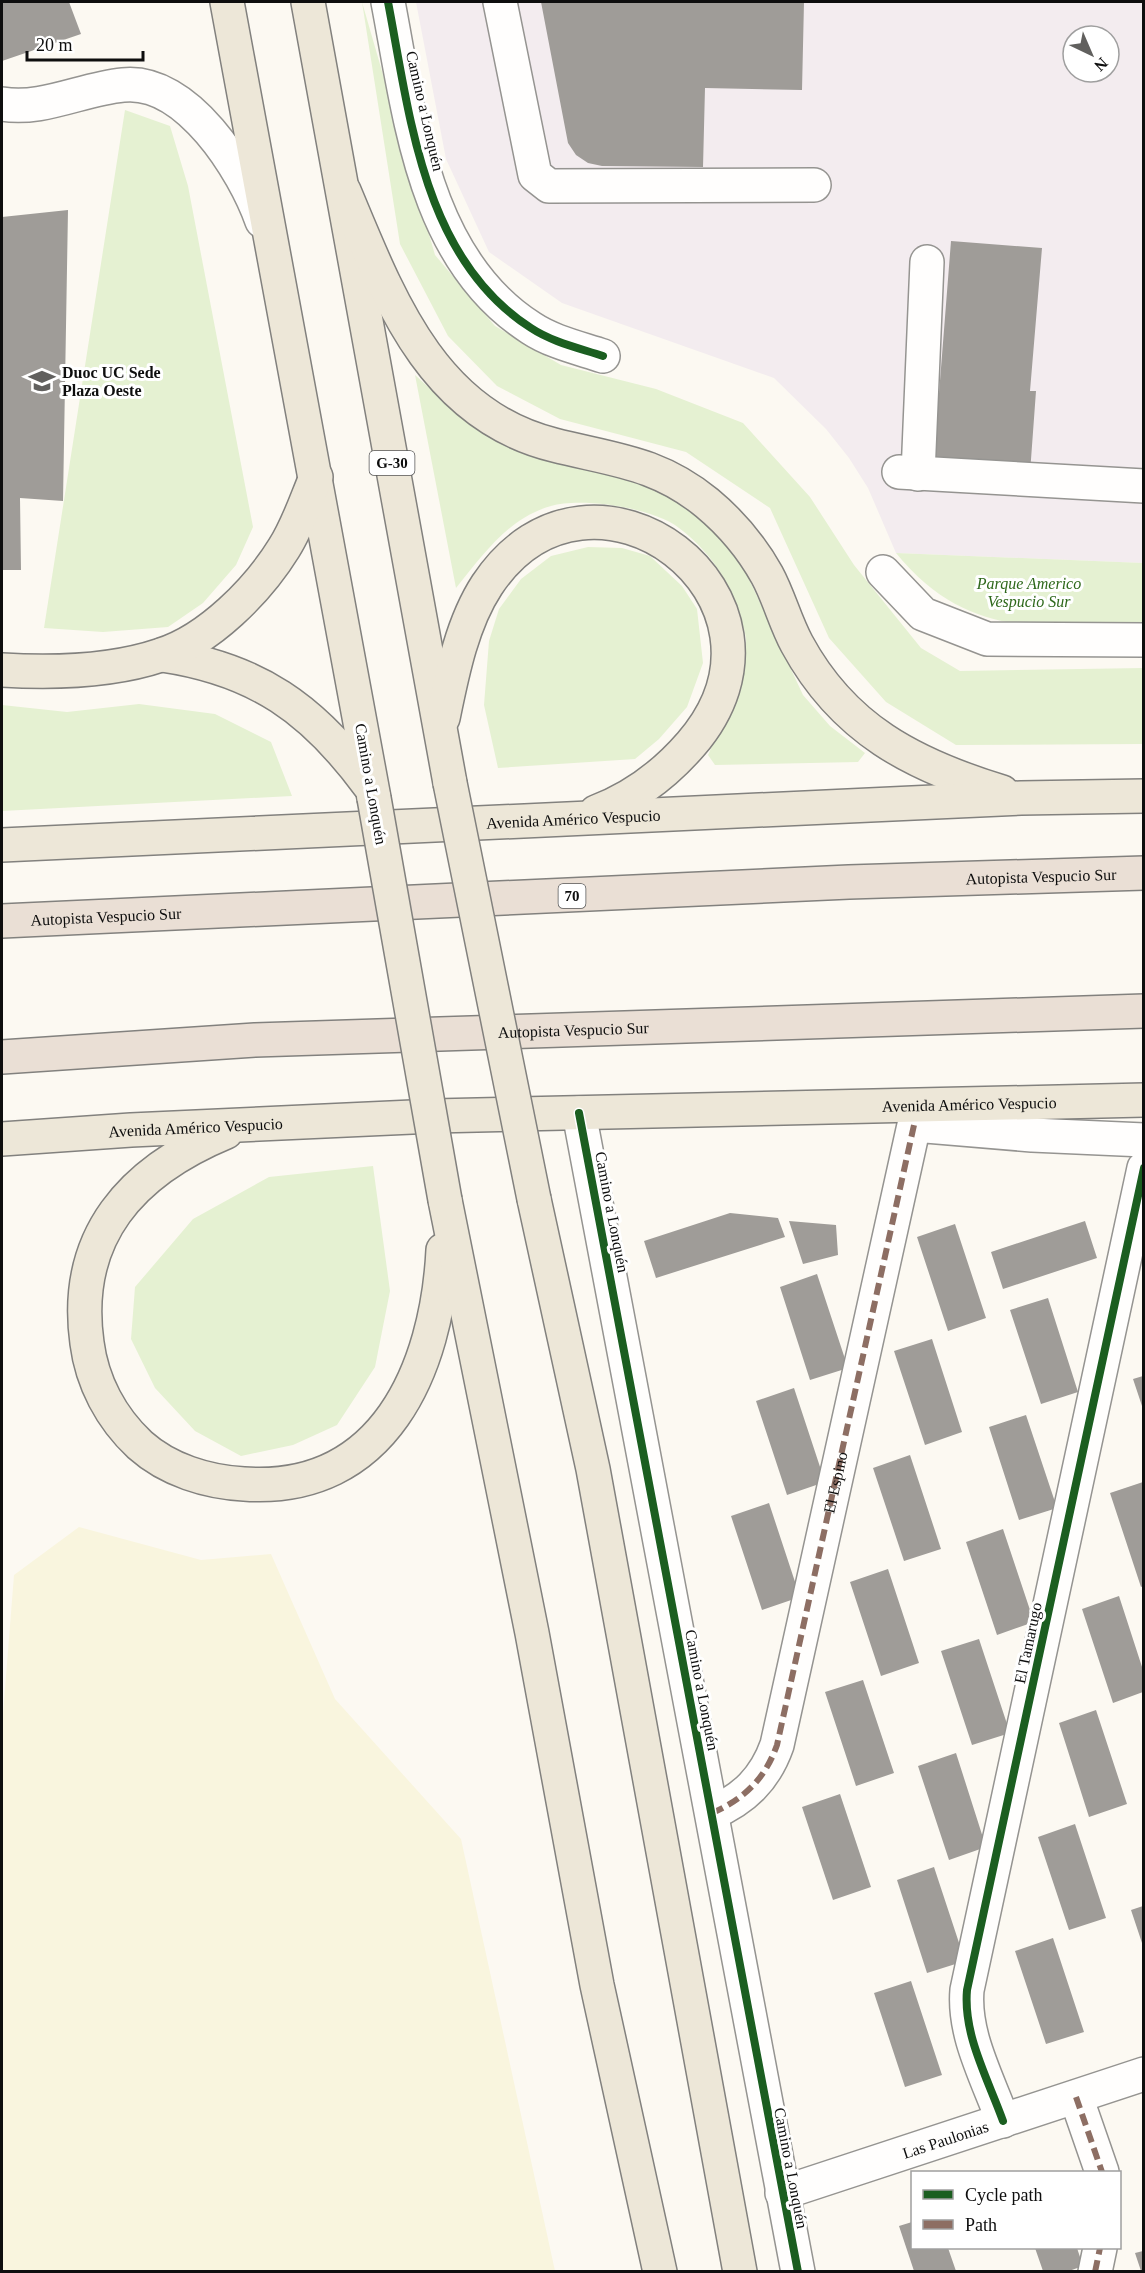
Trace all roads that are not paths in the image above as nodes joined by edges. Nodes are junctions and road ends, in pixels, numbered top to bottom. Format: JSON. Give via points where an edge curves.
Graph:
{"nodes":[{"id":1,"x":226,"y":2,"type":"edge"},
{"id":2,"x":308,"y":2,"type":"edge"},
{"id":3,"x":388,"y":2,"type":"edge"},
{"id":4,"x":500,"y":2,"type":"edge"},
{"id":5,"x":8,"y":108,"type":"edge"},
{"id":6,"x":814,"y":185,"type":"dead end"},
{"id":7,"x":344,"y":191,"type":"junction"},
{"id":8,"x":269,"y":243,"type":"junction"},
{"id":9,"x":927,"y":262,"type":"dead end"},
{"id":10,"x":603,"y":356,"type":"dead end"},
{"id":11,"x":316,"y":477,"type":"junction"},
{"id":12,"x":1143,"y":486,"type":"edge"},
{"id":13,"x":883,"y":572,"type":"dead end"},
{"id":14,"x":1143,"y":640,"type":"edge"},
{"id":15,"x":162,"y":655,"type":"junction"},
{"id":16,"x":2,"y":670,"type":"edge"},
{"id":17,"x":440,"y":735,"type":"junction"},
{"id":18,"x":373,"y":793,"type":"junction"},
{"id":19,"x":1143,"y":796,"type":"edge"},
{"id":20,"x":1020,"y":798,"type":"junction"},
{"id":21,"x":583,"y":817,"type":"junction"},
{"id":22,"x":2,"y":845,"type":"edge"},
{"id":23,"x":1143,"y":873,"type":"edge"},
{"id":24,"x":2,"y":921,"type":"edge"},
{"id":25,"x":1143,"y":1011,"type":"edge"},
{"id":26,"x":2,"y":1057,"type":"edge"},
{"id":27,"x":1143,"y":1100,"type":"edge"},
{"id":28,"x":790,"y":1106,"type":"junction"},
{"id":29,"x":579,"y":1113,"type":"junction"},
{"id":30,"x":242,"y":1125,"type":"junction"},
{"id":31,"x":914,"y":1125,"type":"junction"},
{"id":32,"x":2,"y":1140,"type":"edge"},
{"id":33,"x":1143,"y":1140,"type":"edge"},
{"id":34,"x":1143,"y":1168,"type":"edge"},
{"id":35,"x":446,"y":1204,"type":"junction"},
{"id":36,"x":712,"y":1813,"type":"junction"},
{"id":37,"x":1143,"y":2074,"type":"edge"},
{"id":38,"x":1076,"y":2097,"type":"junction"},
{"id":39,"x":1003,"y":2121,"type":"junction"},
{"id":40,"x":1102,"y":2171,"type":"edge"},
{"id":41,"x":782,"y":2193,"type":"junction"},
{"id":42,"x":1100,"y":2249,"type":"edge"},
{"id":43,"x":660,"y":2271,"type":"edge"},
{"id":44,"x":740,"y":2271,"type":"edge"},
{"id":45,"x":798,"y":2271,"type":"edge"},
{"id":46,"x":1095,"y":2271,"type":"edge"}],
"edges":[{"from":1,"to":8,"type":"main road","name":"Camino a Lonquén"},
{"from":2,"to":7,"type":"main road","number":"G-30"},
{"from":3,"to":10,"type":"street","name":"Camino a Lonquén","via":[[423,171],[460,253],[475,277],[513,316],[554,340]]},
{"from":4,"to":6,"type":"street","via":[[535,175],[549,186]]},
{"from":5,"to":8,"type":"street","via":[[123,85],[150,87],[164,93],[191,114],[229,157],[257,207]]},
{"from":7,"to":17,"type":"main road","number":"G-30"},
{"from":7,"to":20,"type":"main road","via":[[369,252],[412,336],[429,362],[467,402],[494,422],[524,436],[629,461],[681,484],[729,523],[749,547],[768,576],[796,643],[816,675],[856,720],[880,739],[927,764]]},
{"from":8,"to":11,"type":"main road","name":"Camino a Lonquén"},
{"from":9,"to":12,"type":"street","via":[[908,473]]},
{"from":11,"to":15,"type":"main road","via":[[285,547],[267,574],[220,620]]},
{"from":11,"to":18,"type":"main road","name":"Camino a Lonquén"},
{"from":13,"to":14,"type":"street","via":[[923,614],[987,639]]},
{"from":15,"to":16,"type":"main road","via":[[68,671]]},
{"from":15,"to":18,"type":"main road","via":[[222,667],[278,693],[335,742]]},
{"from":17,"to":21,"type":"main road","via":[[449,687],[471,617],[487,585],[522,549],[565,526],[587,523],[642,531],[667,543],[687,558],[716,600],[726,640],[724,686],[702,732],[662,774],[611,806]]},
{"from":17,"to":44,"type":"main road","number":"G-30","bridge":true,"via":[[593,1469]]},
{"from":18,"to":35,"type":"main road","name":"Camino a Lonquén","bridge":true},
{"from":19,"to":20,"type":"main road","name":"Avenida Américo Vespucio"},
{"from":20,"to":21,"type":"main road","name":"Avenida Américo Vespucio"},
{"from":21,"to":22,"type":"main road","name":"Avenida Américo Vespucio"},
{"from":23,"to":24,"type":"highway","name":"Autopista Vespucio Sur","number":"70","via":[[849,882]]},
{"from":25,"to":26,"type":"highway","name":"Autopista Vespucio Sur","via":[[255,1040]]},
{"from":27,"to":28,"type":"main road","name":"Avenida Américo Vespucio"},
{"from":28,"to":29,"type":"main road","name":"Avenida Américo Vespucio"},
{"from":28,"to":31,"type":"main road"},
{"from":29,"to":30,"type":"main road","name":"Avenida Américo Vespucio"},
{"from":29,"to":36,"type":"street","name":"Camino a Lonquén"},
{"from":30,"to":32,"type":"main road","name":"Avenida Américo Vespucio"},
{"from":30,"to":35,"type":"main road","via":[[173,1159],[126,1200],[98,1240],[84,1287],[88,1352],[108,1407],[141,1446],[193,1475],[226,1483],[292,1483],[348,1460],[379,1435],[405,1401],[427,1353],[442,1285]]},
{"from":31,"to":33,"type":"street","name":"Avenida Américo Vespucio"},
{"from":31,"to":36,"type":"street","name":"El Espino","via":[[777,1745],[770,1763],[748,1792]]},
{"from":34,"to":39,"type":"street","name":"El Tamarugo","via":[[967,1990],[972,2037]]},
{"from":35,"to":43,"type":"main road","name":"Camino a Lonquén","via":[[532,1633],[597,1985]]},
{"from":36,"to":41,"type":"street","name":"Camino a Lonquén"},
{"from":37,"to":38,"type":"street","name":"Las Paulonias"},
{"from":38,"to":39,"type":"street","name":"Las Paulonias"},
{"from":38,"to":40,"type":"street"},
{"from":39,"to":41,"type":"street","name":"Las Paulonias"},
{"from":41,"to":45,"type":"street","name":"Camino a Lonquén"},
{"from":42,"to":46,"type":"street"}]}
